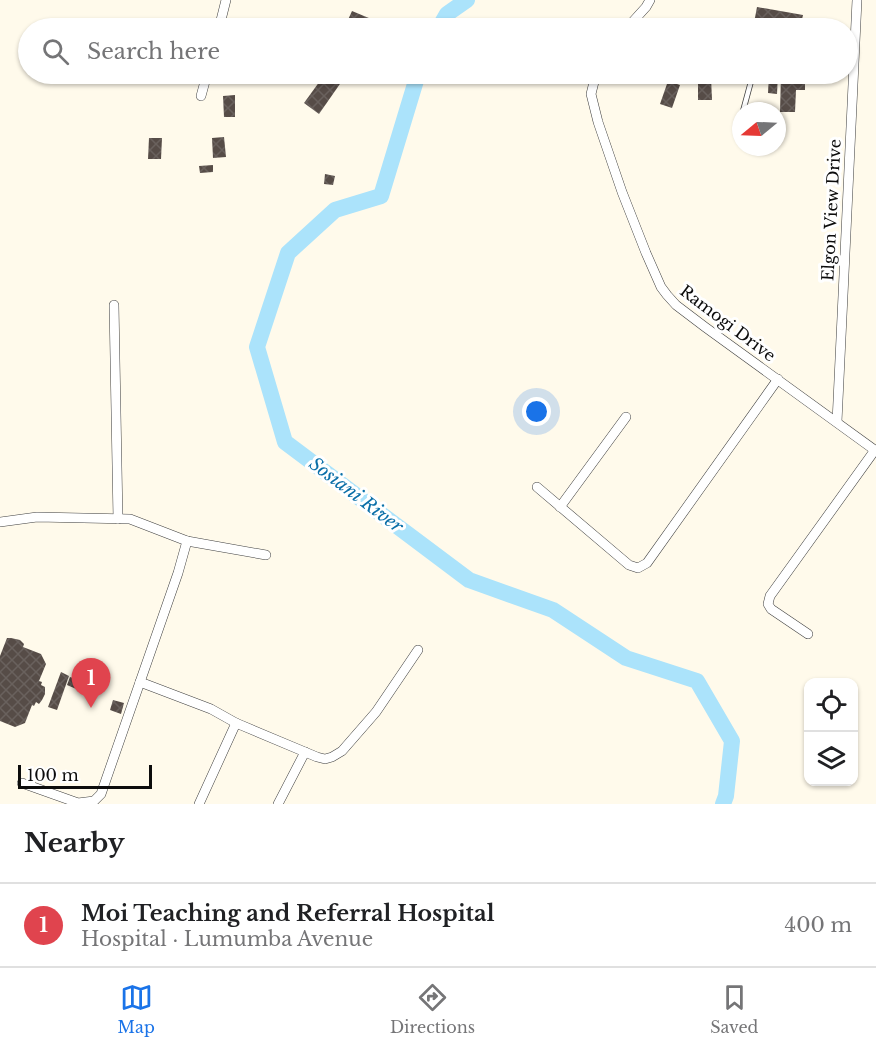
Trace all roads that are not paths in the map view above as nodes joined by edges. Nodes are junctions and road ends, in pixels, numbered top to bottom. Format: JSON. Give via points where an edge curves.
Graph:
{"nodes":[{"id":1,"x":226,"y":0,"type":"edge"},
{"id":2,"x":650,"y":0,"type":"edge"},
{"id":3,"x":857,"y":0,"type":"edge"},
{"id":4,"x":222,"y":18,"type":"edge"},
{"id":5,"x":636,"y":18,"type":"edge"},
{"id":6,"x":855,"y":18,"type":"edge"},
{"id":7,"x":204,"y":84,"type":"edge"},
{"id":8,"x":594,"y":84,"type":"edge"},
{"id":9,"x":750,"y":84,"type":"edge"},
{"id":10,"x":849,"y":84,"type":"edge"},
{"id":11,"x":201,"y":96,"type":"dead end"},
{"id":12,"x":745,"y":102,"type":"edge"},
{"id":13,"x":114,"y":305,"type":"dead end"},
{"id":14,"x":778,"y":379,"type":"junction"},
{"id":15,"x":626,"y":417,"type":"dead end"},
{"id":16,"x":837,"y":422,"type":"junction"},
{"id":17,"x":875,"y":451,"type":"edge"},
{"id":18,"x":537,"y":487,"type":"dead end"},
{"id":19,"x":560,"y":507,"type":"junction"},
{"id":20,"x":118,"y":519,"type":"junction"},
{"id":21,"x":0,"y":522,"type":"edge"},
{"id":22,"x":187,"y":541,"type":"junction"},
{"id":23,"x":266,"y":555,"type":"dead end"},
{"id":24,"x":808,"y":634,"type":"dead end"},
{"id":25,"x":418,"y":650,"type":"dead end"},
{"id":26,"x":140,"y":682,"type":"junction"},
{"id":27,"x":236,"y":723,"type":"junction"},
{"id":28,"x":305,"y":752,"type":"junction"},
{"id":29,"x":22,"y":783,"type":"dead end"},
{"id":30,"x":199,"y":804,"type":"edge"},
{"id":31,"x":278,"y":804,"type":"edge"}],
"edges":[{"from":1,"to":4,"type":"street"},
{"from":2,"to":5,"type":"street"},
{"from":3,"to":6,"type":"street","name":"Elgon View Drive"},
{"from":7,"to":11,"type":"street"},
{"from":8,"to":14,"type":"street","name":"Ramogi Drive","via":[[591,94],[596,116],[661,287],[686,312]]},
{"from":9,"to":12,"type":"lane"},
{"from":10,"to":16,"type":"street","name":"Elgon View Drive"},
{"from":13,"to":20,"type":"street"},
{"from":14,"to":16,"type":"street","name":"Ramogi Drive"},
{"from":14,"to":19,"type":"street","via":[[647,563],[638,568],[629,565]]},
{"from":15,"to":19,"type":"street"},
{"from":16,"to":17,"type":"street","name":"Ramogi Drive"},
{"from":17,"to":24,"type":"street","via":[[770,596],[771,609]]},
{"from":18,"to":19,"type":"street"},
{"from":20,"to":21,"type":"street","via":[[37,517]]},
{"from":20,"to":22,"type":"street","via":[[130,519]]},
{"from":22,"to":23,"type":"street"},
{"from":22,"to":26,"type":"street"},
{"from":25,"to":28,"type":"street","via":[[376,712],[342,751],[326,759]]},
{"from":26,"to":27,"type":"street","via":[[211,709]]},
{"from":26,"to":29,"type":"street","via":[[101,794],[94,801],[78,803]]},
{"from":27,"to":28,"type":"street"},
{"from":27,"to":30,"type":"street"},
{"from":28,"to":31,"type":"street"}]}
